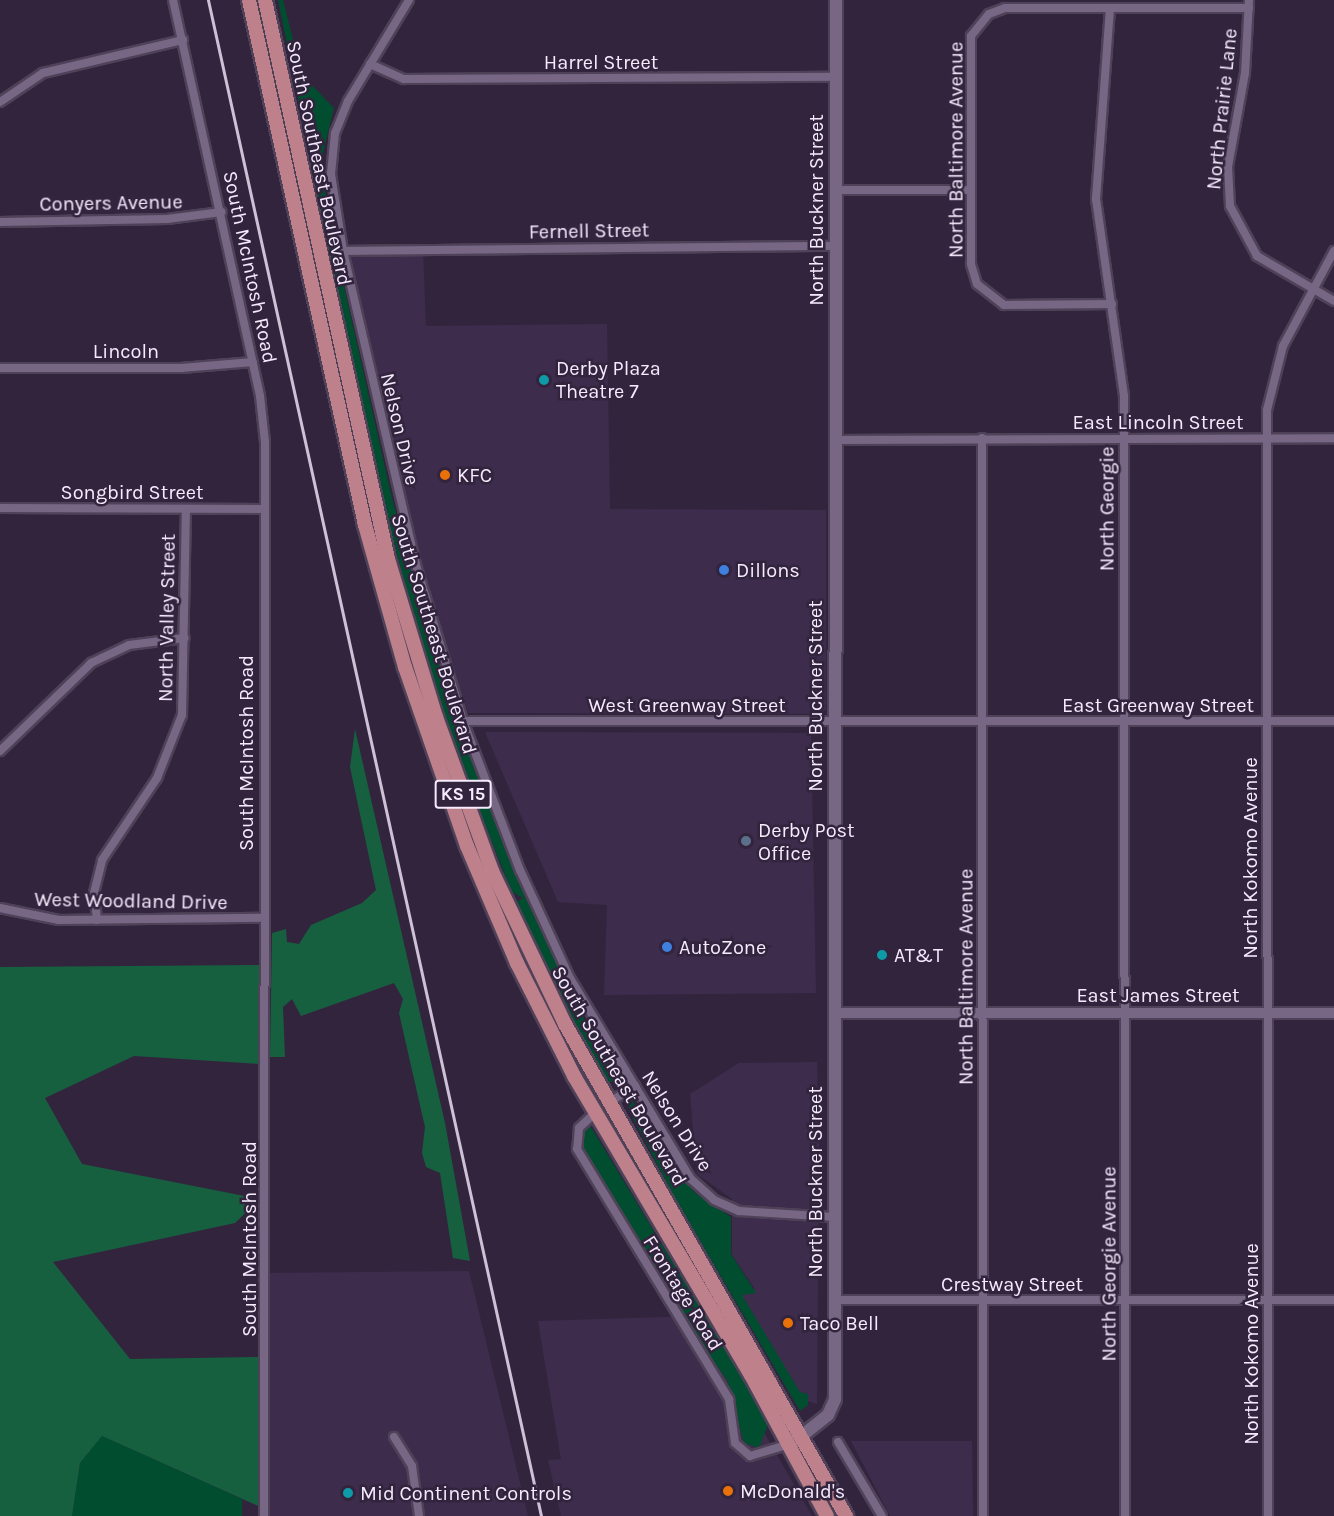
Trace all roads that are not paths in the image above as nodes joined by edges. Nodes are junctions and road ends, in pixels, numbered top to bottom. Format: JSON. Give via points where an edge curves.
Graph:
{"nodes":[{"id":1,"x":173,"y":0,"type":"edge"},
{"id":2,"x":249,"y":0,"type":"edge"},
{"id":3,"x":265,"y":0,"type":"edge"},
{"id":4,"x":409,"y":0,"type":"edge"},
{"id":5,"x":836,"y":0,"type":"edge"},
{"id":6,"x":1249,"y":4,"type":"edge"},
{"id":7,"x":1110,"y":8,"type":"junction"},
{"id":8,"x":183,"y":40,"type":"junction"},
{"id":9,"x":370,"y":64,"type":"junction"},
{"id":10,"x":836,"y":77,"type":"junction"},
{"id":11,"x":0,"y":102,"type":"edge"},
{"id":12,"x":835,"y":190,"type":"junction"},
{"id":13,"x":970,"y":190,"type":"junction"},
{"id":14,"x":222,"y":213,"type":"junction"},
{"id":15,"x":0,"y":222,"type":"edge"},
{"id":16,"x":835,"y":246,"type":"junction"},
{"id":17,"x":343,"y":251,"type":"junction"},
{"id":18,"x":1334,"y":251,"type":"edge"},
{"id":19,"x":1313,"y":290,"type":"junction"},
{"id":20,"x":1334,"y":301,"type":"edge"},
{"id":21,"x":1112,"y":304,"type":"junction"},
{"id":22,"x":253,"y":362,"type":"junction"},
{"id":23,"x":0,"y":368,"type":"edge"},
{"id":24,"x":982,"y":438,"type":"junction"},
{"id":25,"x":1124,"y":438,"type":"junction"},
{"id":26,"x":1268,"y":438,"type":"junction"},
{"id":27,"x":1334,"y":438,"type":"edge"},
{"id":28,"x":835,"y":440,"type":"junction"},
{"id":29,"x":0,"y":508,"type":"edge"},
{"id":30,"x":186,"y":509,"type":"junction"},
{"id":31,"x":264,"y":509,"type":"junction"},
{"id":32,"x":185,"y":638,"type":"junction"},
{"id":33,"x":463,"y":721,"type":"junction"},
{"id":34,"x":983,"y":721,"type":"junction"},
{"id":35,"x":1124,"y":721,"type":"junction"},
{"id":36,"x":1267,"y":721,"type":"junction"},
{"id":37,"x":1334,"y":721,"type":"edge"},
{"id":38,"x":835,"y":722,"type":"junction"},
{"id":39,"x":0,"y":751,"type":"edge"},
{"id":40,"x":0,"y":908,"type":"edge"},
{"id":41,"x":264,"y":918,"type":"junction"},
{"id":42,"x":96,"y":920,"type":"junction"},
{"id":43,"x":834,"y":1012,"type":"junction"},
{"id":44,"x":1334,"y":1012,"type":"edge"},
{"id":45,"x":983,"y":1013,"type":"junction"},
{"id":46,"x":1125,"y":1013,"type":"junction"},
{"id":47,"x":1267,"y":1013,"type":"junction"},
{"id":48,"x":565,"y":1058,"type":"junction"},
{"id":49,"x":634,"y":1086,"type":"junction"},
{"id":50,"x":610,"y":1102,"type":"junction"},
{"id":51,"x":595,"y":1113,"type":"junction"},
{"id":52,"x":644,"y":1161,"type":"junction"},
{"id":53,"x":834,"y":1217,"type":"junction"},
{"id":54,"x":834,"y":1300,"type":"junction"},
{"id":55,"x":984,"y":1300,"type":"junction"},
{"id":56,"x":1125,"y":1300,"type":"junction"},
{"id":57,"x":1268,"y":1300,"type":"junction"},
{"id":58,"x":1334,"y":1300,"type":"edge"},
{"id":59,"x":805,"y":1435,"type":"junction"},
{"id":60,"x":394,"y":1437,"type":"dead end"},
{"id":61,"x":838,"y":1442,"type":"dead end"},
{"id":62,"x":790,"y":1444,"type":"junction"},
{"id":63,"x":264,"y":1516,"type":"edge"},
{"id":64,"x":419,"y":1516,"type":"edge"},
{"id":65,"x":827,"y":1516,"type":"edge"},
{"id":66,"x":846,"y":1516,"type":"edge"},
{"id":67,"x":882,"y":1516,"type":"edge"},
{"id":68,"x":982,"y":1516,"type":"edge"},
{"id":69,"x":1125,"y":1516,"type":"edge"},
{"id":70,"x":1268,"y":1516,"type":"edge"}],
"edges":[{"from":1,"to":8,"type":"street","name":"South McIntosh Road"},
{"from":2,"to":48,"type":"main road","name":"South Southeast Boulevard","number":"KS 15","via":[[353,477],[391,620],[483,886]]},
{"from":3,"to":50,"type":"main road","name":"South Southeast Boulevard","number":"KS 15","via":[[337,341],[411,638],[496,882],[538,974]]},
{"from":4,"to":9,"type":"street","name":"Nelson Drive"},
{"from":5,"to":10,"type":"main road","name":"North Buckner Street"},
{"from":6,"to":7,"type":"street"},
{"from":6,"to":19,"type":"street","name":"North Prairie Lane","via":[[1245,73],[1228,167],[1230,206],[1257,256]]},
{"from":7,"to":13,"type":"street","name":"North Baltimore Avenue","via":[[1005,8],[989,14],[974,30],[969,48]]},
{"from":7,"to":21,"type":"street","name":"North Georgie","via":[[1096,200]]},
{"from":8,"to":11,"type":"street","via":[[43,73]]},
{"from":8,"to":14,"type":"street","name":"South McIntosh Road"},
{"from":9,"to":10,"type":"street","name":"Harrel Street","via":[[404,79]]},
{"from":9,"to":17,"type":"street","name":"Nelson Drive","via":[[336,133],[331,174]]},
{"from":10,"to":12,"type":"main road","name":"North Buckner Street"},
{"from":12,"to":13,"type":"street"},
{"from":12,"to":16,"type":"main road","name":"North Buckner Street"},
{"from":13,"to":21,"type":"street","name":"North Baltimore Avenue","via":[[971,264],[981,290],[1004,305]]},
{"from":14,"to":15,"type":"street","name":"Conyers Avenue","via":[[167,219]]},
{"from":14,"to":22,"type":"street","name":"South McIntosh Road"},
{"from":16,"to":17,"type":"street","name":"Fernell Street"},
{"from":16,"to":28,"type":"main road","name":"North Buckner Street"},
{"from":17,"to":33,"type":"street","name":"Nelson Drive","via":[[416,565]]},
{"from":18,"to":19,"type":"street","name":"North Kokomo Avenue"},
{"from":19,"to":20,"type":"street","name":"North Prairie Lane"},
{"from":19,"to":26,"type":"street","name":"North Kokomo Avenue","via":[[1278,360]]},
{"from":21,"to":25,"type":"street","name":"North Georgie","via":[[1122,368]]},
{"from":22,"to":23,"type":"street","name":"Lincoln"},
{"from":22,"to":31,"type":"street","name":"South McIntosh Road","via":[[264,418]]},
{"from":24,"to":25,"type":"street","name":"East Lincoln Street"},
{"from":24,"to":28,"type":"street","name":"East Lincoln Street"},
{"from":24,"to":34,"type":"street","name":"North Baltimore Avenue"},
{"from":25,"to":26,"type":"street","name":"East Lincoln Street"},
{"from":25,"to":35,"type":"street","name":"North Georgie"},
{"from":26,"to":27,"type":"street","name":"East Lincoln Street"},
{"from":26,"to":36,"type":"street","name":"North Kokomo Avenue"},
{"from":28,"to":38,"type":"main road","name":"North Buckner Street"},
{"from":29,"to":30,"type":"street","name":"Songbird Street"},
{"from":30,"to":31,"type":"street","name":"Songbird Street"},
{"from":30,"to":32,"type":"street","name":"North Valley Street"},
{"from":31,"to":41,"type":"street","name":"South McIntosh Road"},
{"from":32,"to":39,"type":"street","via":[[129,645],[101,657]]},
{"from":32,"to":42,"type":"street","name":"North Valley Street","via":[[182,715],[174,744],[102,860],[94,893]]},
{"from":33,"to":38,"type":"street","name":"West Greenway Street"},
{"from":33,"to":49,"type":"street","name":"Nelson Drive","via":[[552,943]]},
{"from":34,"to":35,"type":"street","name":"East Greenway Street"},
{"from":34,"to":38,"type":"street","name":"West Greenway Street"},
{"from":34,"to":45,"type":"street","name":"North Baltimore Avenue"},
{"from":35,"to":36,"type":"street","name":"East Greenway Street"},
{"from":35,"to":46,"type":"street","name":"North Georgie"},
{"from":36,"to":37,"type":"street","name":"East Greenway Street"},
{"from":36,"to":47,"type":"street","name":"North Kokomo Avenue"},
{"from":38,"to":43,"type":"main road","name":"North Buckner Street"},
{"from":40,"to":42,"type":"street","name":"West Woodland Drive","via":[[45,919]]},
{"from":41,"to":42,"type":"street","name":"West Woodland Drive"},
{"from":41,"to":63,"type":"street","name":"South McIntosh Road"},
{"from":43,"to":45,"type":"street","name":"East James Street"},
{"from":43,"to":53,"type":"main road","name":"North Buckner Street"},
{"from":44,"to":47,"type":"street","name":"East James Street"},
{"from":45,"to":46,"type":"street","name":"East James Street"},
{"from":45,"to":55,"type":"street","name":"North Baltimore Avenue"},
{"from":46,"to":47,"type":"street","name":"East James Street"},
{"from":46,"to":56,"type":"street","name":"North Georgie Avenue"},
{"from":47,"to":57,"type":"street","name":"North Kokomo Avenue"},
{"from":48,"to":50,"type":"main road","via":[[580,1067],[597,1097]]},
{"from":48,"to":51,"type":"main road","name":"South Southeast Boulevard","number":"KS 15"},
{"from":49,"to":50,"type":"street"},
{"from":49,"to":53,"type":"street","name":"Nelson Drive","via":[[691,1179],[722,1205],[765,1216]]},
{"from":50,"to":52,"type":"main road","name":"South Southeast Boulevard","number":"KS 15"},
{"from":51,"to":52,"type":"main road","via":[[611,1121],[631,1154]]},
{"from":51,"to":62,"type":"main road","name":"South Southeast Boulevard","number":"KS 15"},
{"from":51,"to":62,"type":"street","name":"Frontage Road","via":[[579,1128],[577,1149],[729,1399],[735,1443],[750,1456]]},
{"from":52,"to":59,"type":"main road","name":"South Southeast Boulevard","number":"KS 15"},
{"from":53,"to":54,"type":"main road","name":"North Buckner Street"},
{"from":54,"to":55,"type":"street","name":"Crestway Street"},
{"from":54,"to":59,"type":"main road","name":"North Buckner Street","via":[[835,1399],[831,1411]]},
{"from":55,"to":56,"type":"street","name":"Crestway Street"},
{"from":55,"to":68,"type":"street","name":"North Baltimore Avenue"},
{"from":56,"to":57,"type":"street","name":"Crestway Street"},
{"from":56,"to":69,"type":"street","name":"North Georgie Avenue"},
{"from":57,"to":58,"type":"street","name":"Crestway Street"},
{"from":57,"to":70,"type":"street","name":"North Kokomo Avenue"},
{"from":59,"to":62,"type":"main road","name":"North Buckner Street"},
{"from":59,"to":66,"type":"main road","name":"South Southeast Boulevard","number":"KS 15"},
{"from":60,"to":64,"type":"street","via":[[412,1466]]},
{"from":61,"to":67,"type":"street"},
{"from":62,"to":65,"type":"main road","name":"South Southeast Boulevard","number":"KS 15"}]}
